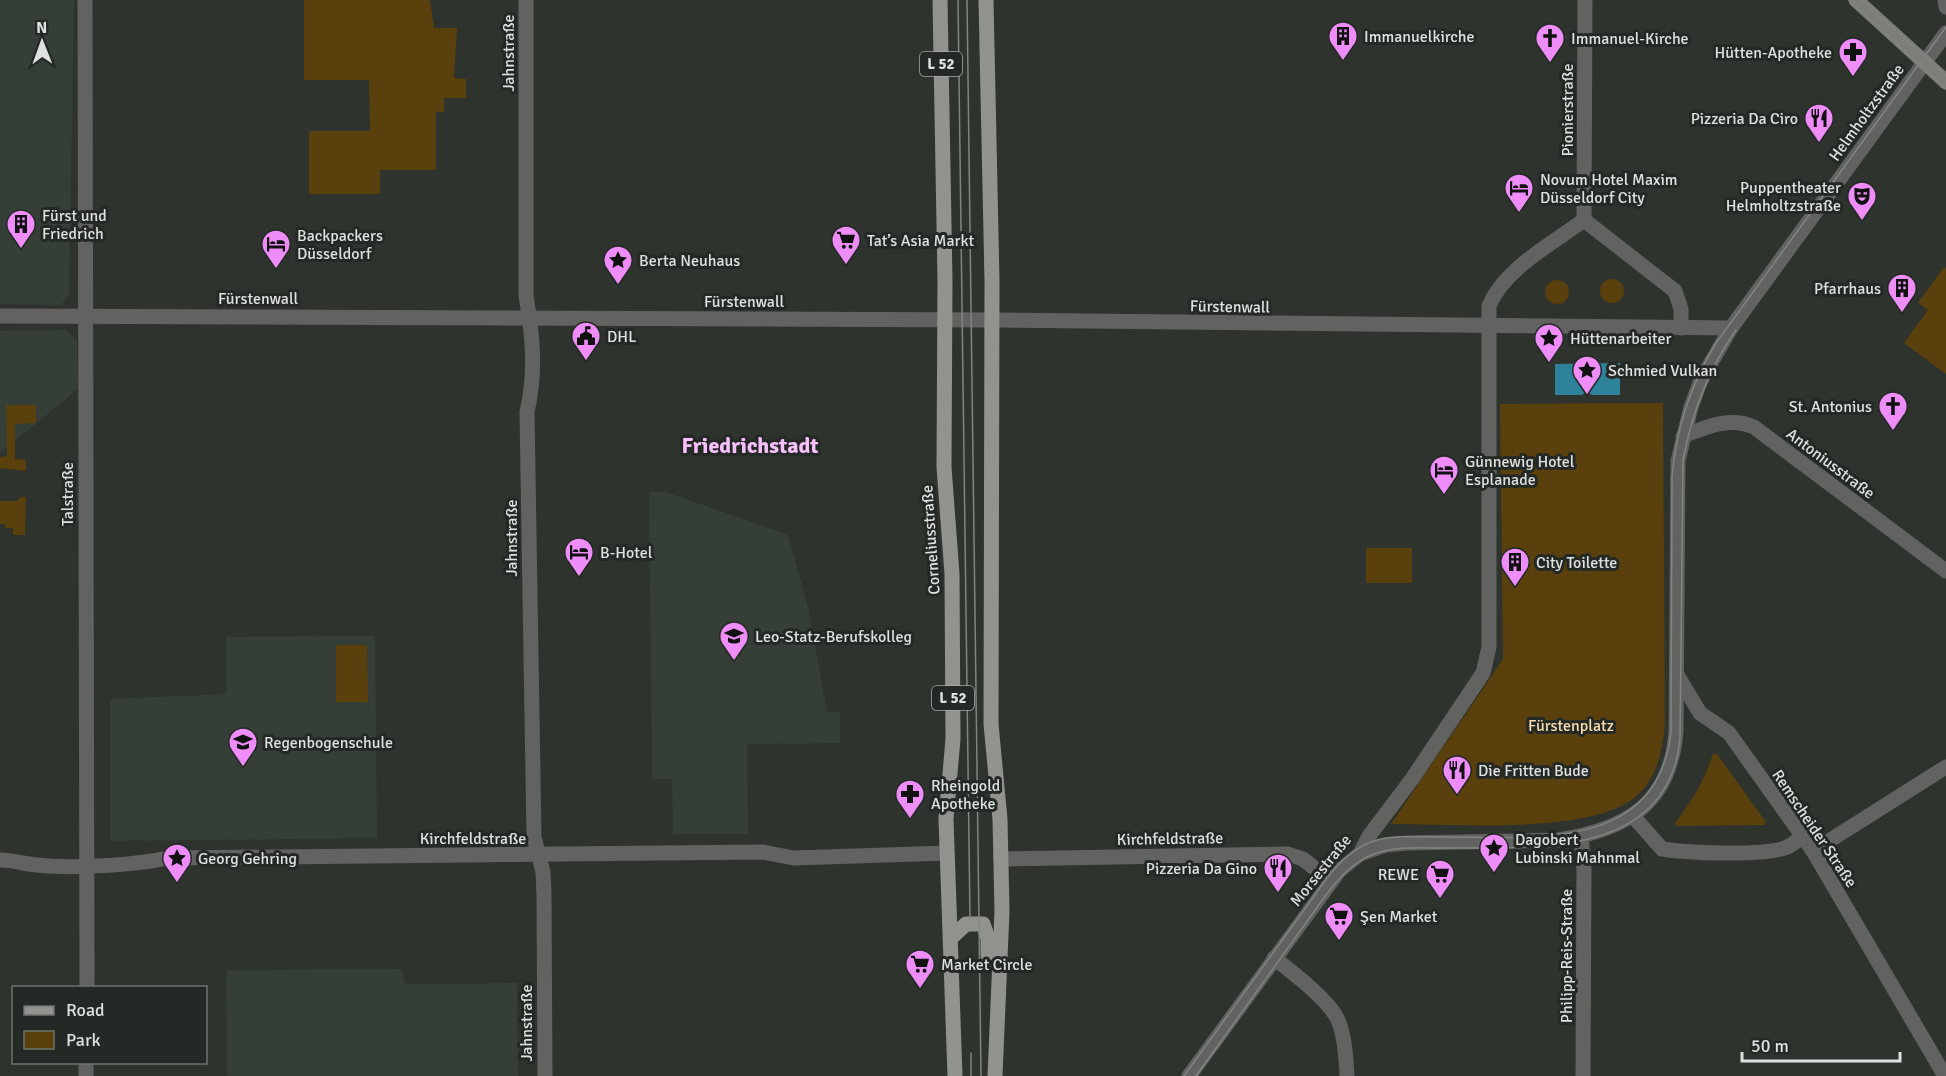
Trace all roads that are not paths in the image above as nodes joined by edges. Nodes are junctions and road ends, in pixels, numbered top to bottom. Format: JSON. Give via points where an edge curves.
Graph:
{"nodes":[{"id":1,"x":86,"y":0,"type":"edge"},
{"id":2,"x":526,"y":0,"type":"edge"},
{"id":3,"x":940,"y":0,"type":"edge"},
{"id":4,"x":986,"y":0,"type":"edge"},
{"id":5,"x":1585,"y":0,"type":"edge"},
{"id":6,"x":1856,"y":0,"type":"edge"},
{"id":7,"x":1945,"y":0,"type":"edge"},
{"id":8,"x":1946,"y":7,"type":"edge"},
{"id":9,"x":1946,"y":33,"type":"edge"},
{"id":10,"x":1925,"y":64,"type":"junction"},
{"id":11,"x":1946,"y":82,"type":"edge"},
{"id":12,"x":1584,"y":220,"type":"junction"},
{"id":13,"x":0,"y":316,"type":"edge"},
{"id":14,"x":85,"y":316,"type":"junction"},
{"id":15,"x":530,"y":318,"type":"junction"},
{"id":16,"x":944,"y":320,"type":"junction"},
{"id":17,"x":991,"y":320,"type":"junction"},
{"id":18,"x":1488,"y":327,"type":"junction"},
{"id":19,"x":1681,"y":328,"type":"junction"},
{"id":20,"x":1731,"y":328,"type":"junction"},
{"id":21,"x":1683,"y":436,"type":"junction"},
{"id":22,"x":1946,"y":571,"type":"edge"},
{"id":23,"x":1676,"y":674,"type":"junction"},
{"id":24,"x":1946,"y":767,"type":"edge"},
{"id":25,"x":1633,"y":816,"type":"junction"},
{"id":26,"x":1581,"y":837,"type":"junction"},
{"id":27,"x":1801,"y":838,"type":"junction"},
{"id":28,"x":1813,"y":851,"type":"junction"},
{"id":29,"x":947,"y":853,"type":"junction"},
{"id":30,"x":1360,"y":854,"type":"junction"},
{"id":31,"x":538,"y":856,"type":"junction"},
{"id":32,"x":1001,"y":859,"type":"junction"},
{"id":33,"x":0,"y":860,"type":"edge"},
{"id":34,"x":86,"y":865,"type":"junction"},
{"id":35,"x":1331,"y":881,"type":"junction"},
{"id":36,"x":952,"y":937,"type":"junction"},
{"id":37,"x":1274,"y":958,"type":"junction"},
{"id":38,"x":1001,"y":966,"type":"junction"},
{"id":39,"x":87,"y":986,"type":"edge"},
{"id":40,"x":544,"y":1076,"type":"edge"},
{"id":41,"x":955,"y":1076,"type":"edge"},
{"id":42,"x":995,"y":1076,"type":"edge"},
{"id":43,"x":1189,"y":1076,"type":"edge"},
{"id":44,"x":1347,"y":1076,"type":"edge"},
{"id":45,"x":1583,"y":1076,"type":"edge"},
{"id":46,"x":1945,"y":1076,"type":"edge"}],
"edges":[{"from":1,"to":14,"type":"street","name":"Talstraße"},
{"from":2,"to":15,"type":"street","name":"Jahnstraße","via":[[526,296]]},
{"from":3,"to":16,"type":"main road","name":"Corneliusstraße","number":"L 52"},
{"from":4,"to":17,"type":"main road","number":"L 52"},
{"from":5,"to":12,"type":"street","name":"Pionierstraße"},
{"from":6,"to":10,"type":"main road"},
{"from":7,"to":8,"type":"street"},
{"from":9,"to":10,"type":"street","name":"Helmholtzstraße"},
{"from":10,"to":11,"type":"main road"},
{"from":10,"to":20,"type":"street","name":"Helmholtzstraße"},
{"from":12,"to":18,"type":"street","via":[[1519,269],[1494,295]]},
{"from":12,"to":19,"type":"street","via":[[1675,291],[1682,309]]},
{"from":13,"to":14,"type":"street","name":"Fürstenwall"},
{"from":14,"to":15,"type":"street","name":"Fürstenwall"},
{"from":14,"to":34,"type":"street","name":"Talstraße"},
{"from":15,"to":16,"type":"street","name":"Fürstenwall"},
{"from":15,"to":31,"type":"street","name":"Jahnstraße","via":[[534,383],[527,412],[530,659],[534,837]]},
{"from":16,"to":17,"type":"street","name":"Fürstenwall"},
{"from":16,"to":29,"type":"main road","name":"Corneliusstraße","number":"L 52","via":[[944,499],[952,574],[953,692]]},
{"from":17,"to":18,"type":"street","name":"Fürstenwall"},
{"from":17,"to":32,"type":"main road","number":"L 52","via":[[991,724]]},
{"from":18,"to":19,"type":"street"},
{"from":18,"to":30,"type":"street","name":"Morsestraße","via":[[1488,662]]},
{"from":19,"to":20,"type":"street"},
{"from":20,"to":21,"type":"street","via":[[1701,380]]},
{"from":21,"to":22,"type":"street","name":"Antoniusstraße","via":[[1706,426],[1734,421],[1754,427]]},
{"from":21,"to":23,"type":"street","via":[[1678,461]]},
{"from":23,"to":25,"type":"street","via":[[1676,732],[1669,771],[1659,791]]},
{"from":23,"to":27,"type":"street","name":"Remscheider Straße","via":[[1700,713],[1729,733]]},
{"from":24,"to":28,"type":"street"},
{"from":25,"to":26,"type":"street"},
{"from":25,"to":27,"type":"street","via":[[1662,849],[1677,852],[1769,851]]},
{"from":26,"to":30,"type":"street","via":[[1407,843]]},
{"from":26,"to":45,"type":"street","name":"Philipp-Reis-Straße"},
{"from":27,"to":28,"type":"street","name":"Remscheider Straße"},
{"from":28,"to":46,"type":"street","name":"Remscheider Straße"},
{"from":29,"to":31,"type":"street","name":"Kirchfeldstraße","via":[[794,858],[763,852]]},
{"from":29,"to":36,"type":"main road","name":"Corneliusstraße","number":"L 52"},
{"from":30,"to":35,"type":"street","name":"Morsestraße"},
{"from":31,"to":34,"type":"street","name":"Kirchfeldstraße","via":[[168,858],[147,863]]},
{"from":31,"to":40,"type":"street","name":"Jahnstraße","via":[[544,894]]},
{"from":32,"to":35,"type":"street","name":"Kirchfeldstraße","via":[[1288,854],[1303,859]]},
{"from":32,"to":38,"type":"main road","number":"L 52"},
{"from":33,"to":34,"type":"street","name":"Kirchfeldstraße"},
{"from":34,"to":39,"type":"street","name":"Talstraße"},
{"from":35,"to":37,"type":"street","name":"Morsestraße"},
{"from":36,"to":38,"type":"main road","via":[[966,924],[983,924],[988,955]]},
{"from":36,"to":41,"type":"main road","name":"Corneliusstraße","number":"L 52"},
{"from":37,"to":43,"type":"street","name":"Morsestraße"},
{"from":37,"to":44,"type":"street","via":[[1312,989],[1338,1019]]},
{"from":38,"to":42,"type":"main road","number":"L 52"}]}
